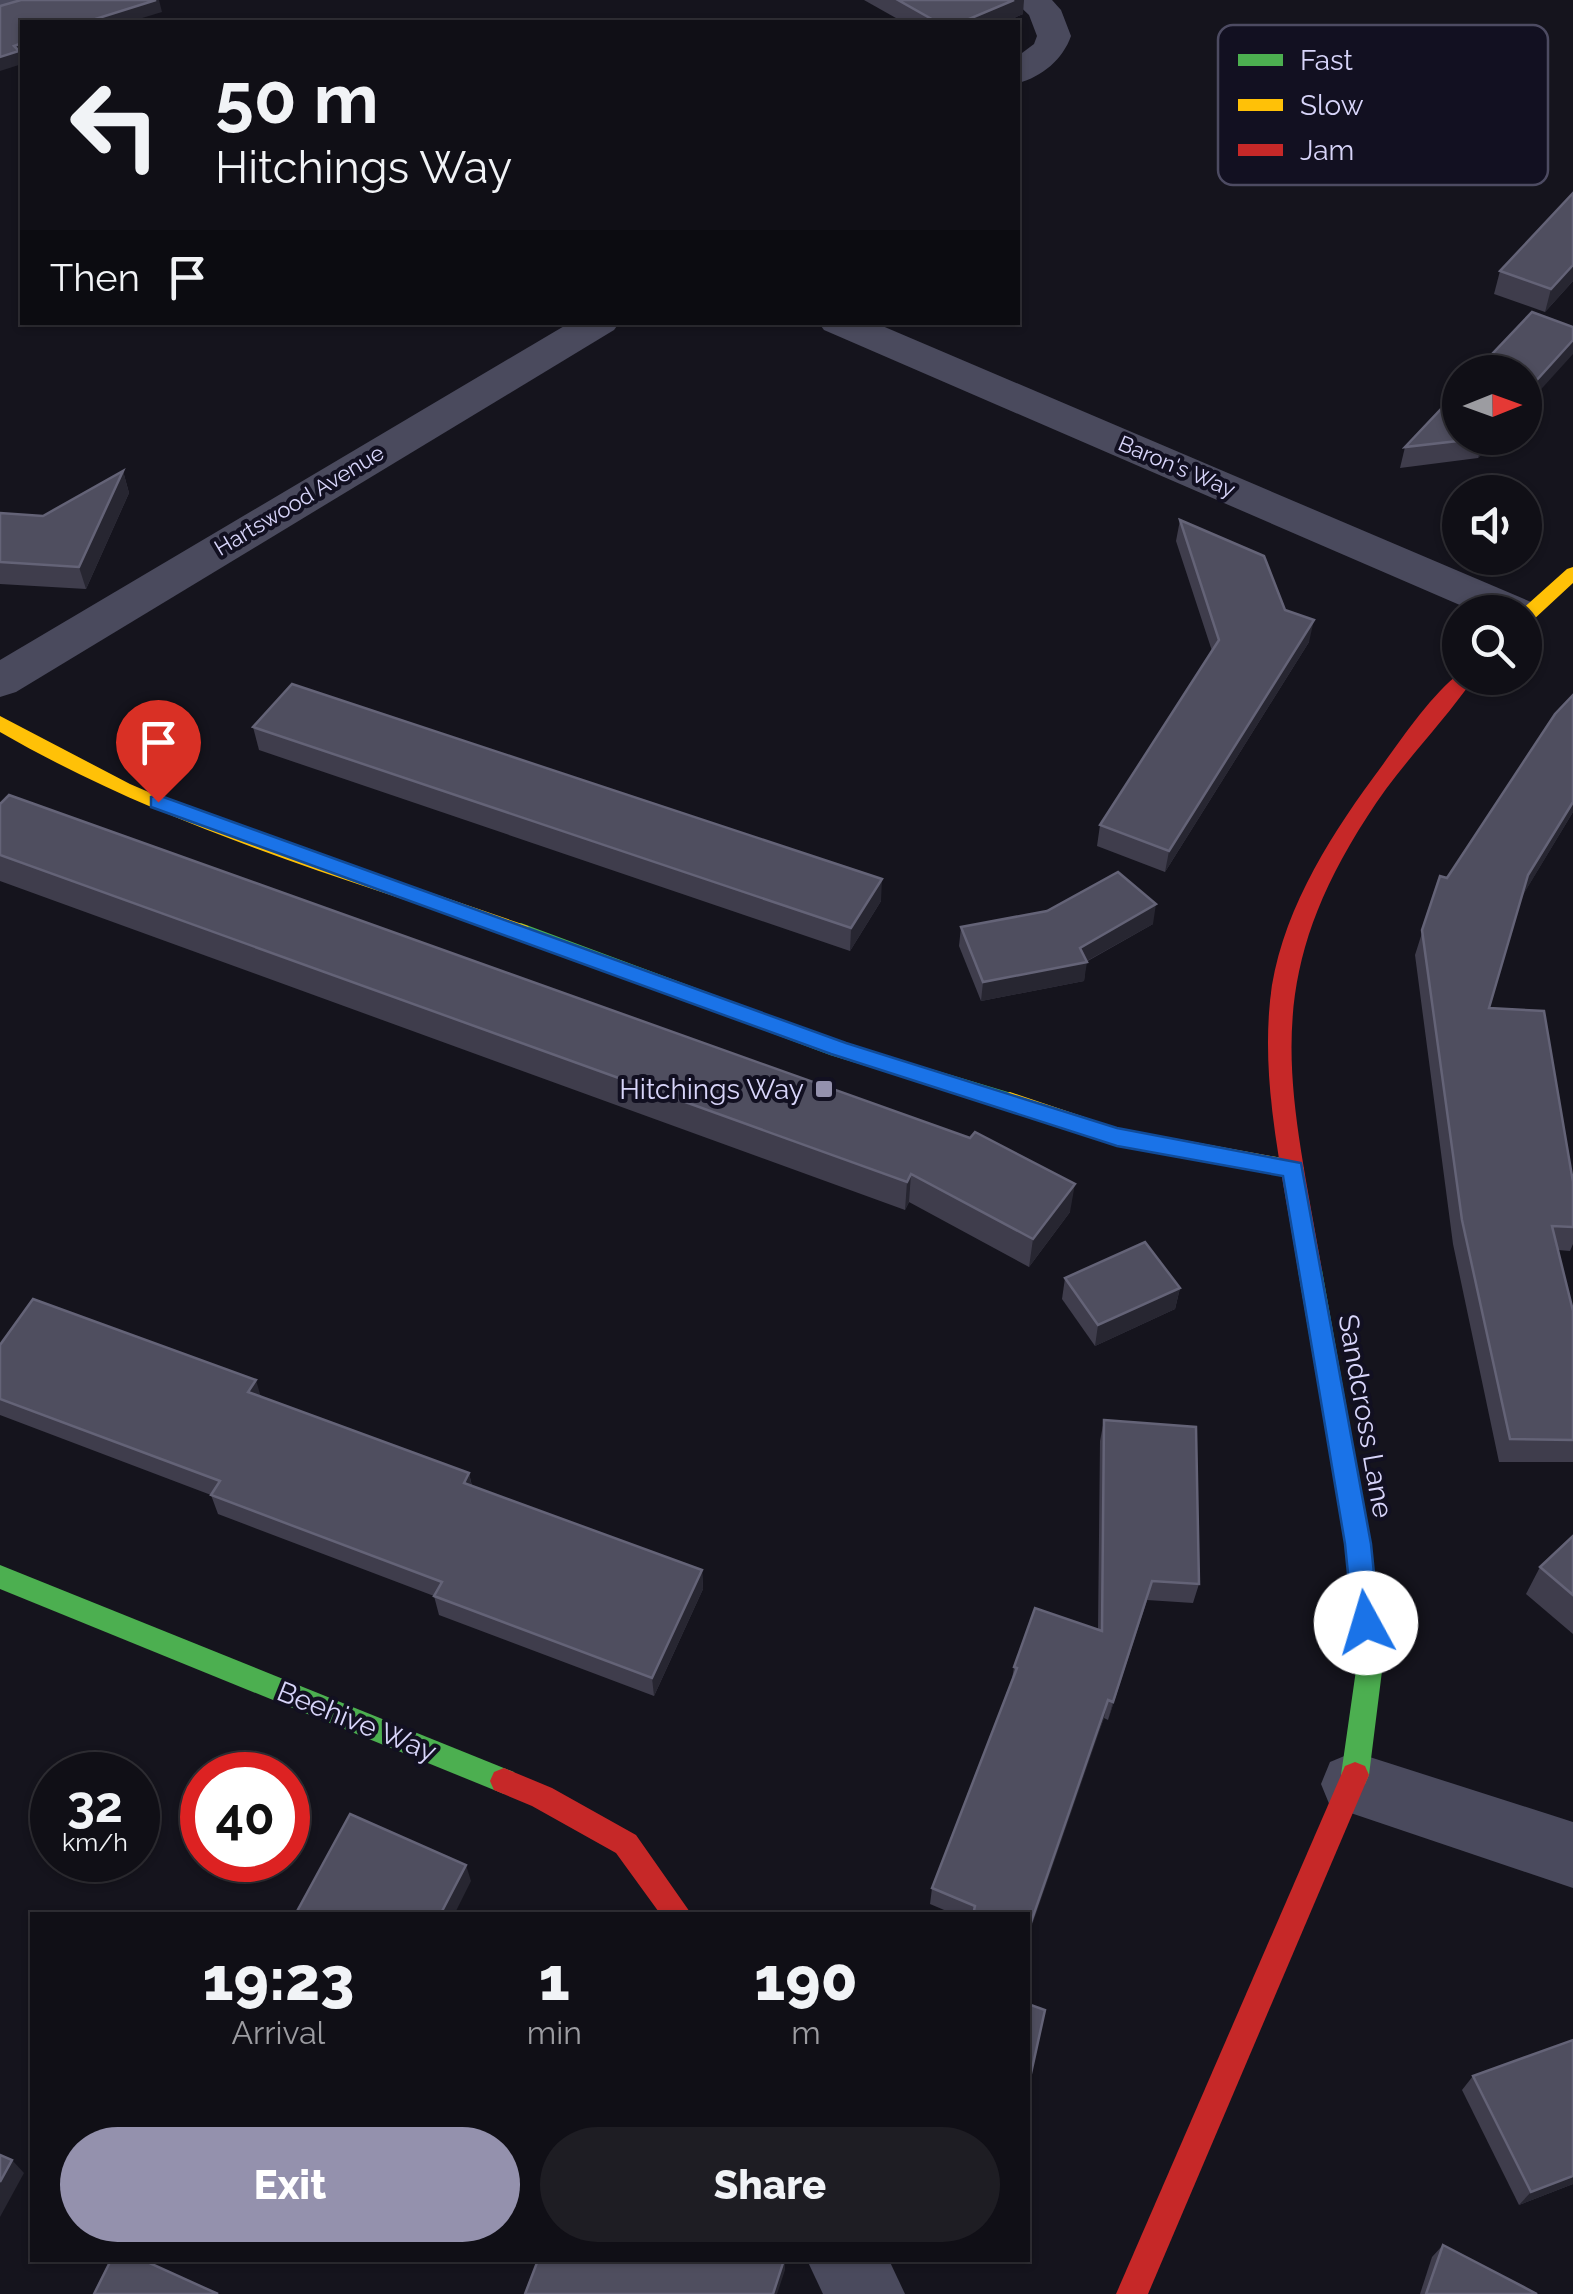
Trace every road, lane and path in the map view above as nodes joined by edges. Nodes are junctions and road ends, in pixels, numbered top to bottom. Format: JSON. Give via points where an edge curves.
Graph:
{"nodes":[{"id":1,"x":19,"y":0,"type":"edge"},
{"id":2,"x":1030,"y":0,"type":"edge"},
{"id":3,"x":0,"y":6,"type":"edge"},
{"id":4,"x":1020,"y":70,"type":"edge"},
{"id":5,"x":595,"y":325,"type":"edge"},
{"id":6,"x":845,"y":325,"type":"edge"},
{"id":7,"x":1573,"y":573,"type":"edge"},
{"id":8,"x":1475,"y":595,"type":"edge"},
{"id":9,"x":1542,"y":601,"type":"edge"},
{"id":10,"x":0,"y":681,"type":"edge"},
{"id":11,"x":1450,"y":695,"type":"edge"},
{"id":12,"x":0,"y":723,"type":"edge"},
{"id":13,"x":1293,"y":1169,"type":"junction"},
{"id":14,"x":0,"y":1577,"type":"edge"},
{"id":15,"x":1354,"y":1784,"type":"junction"},
{"id":16,"x":1573,"y":1855,"type":"edge"},
{"id":17,"x":676,"y":1912,"type":"edge"},
{"id":18,"x":846,"y":2262,"type":"edge"},
{"id":19,"x":867,"y":2294,"type":"edge"},
{"id":20,"x":1132,"y":2294,"type":"edge"}],
"edges":[{"from":1,"to":3,"type":"street"},
{"from":2,"to":4,"type":"street","via":[[1044,10],[1054,36]]},
{"from":5,"to":10,"type":"street","name":"Hartswood Avenue"},
{"from":6,"to":8,"type":"street","name":"Baron's Way"},
{"from":7,"to":9,"type":"street"},
{"from":11,"to":13,"type":"street","name":"Sandcross Lane","via":[[1394,762],[1330,857],[1299,920],[1283,985],[1279,1063]]},
{"from":12,"to":13,"type":"street","via":[[63,763],[222,828],[838,1048],[1117,1137]]},
{"from":13,"to":15,"type":"street","name":"Sandcross Lane","via":[[1358,1544],[1370,1663]]},
{"from":14,"to":17,"type":"street","name":"Beehive Way","via":[[542,1797],[626,1844]]},
{"from":15,"to":16,"type":"street"},
{"from":15,"to":20,"type":"street","name":"Sandcross Lane"},
{"from":18,"to":19,"type":"street"}]}
